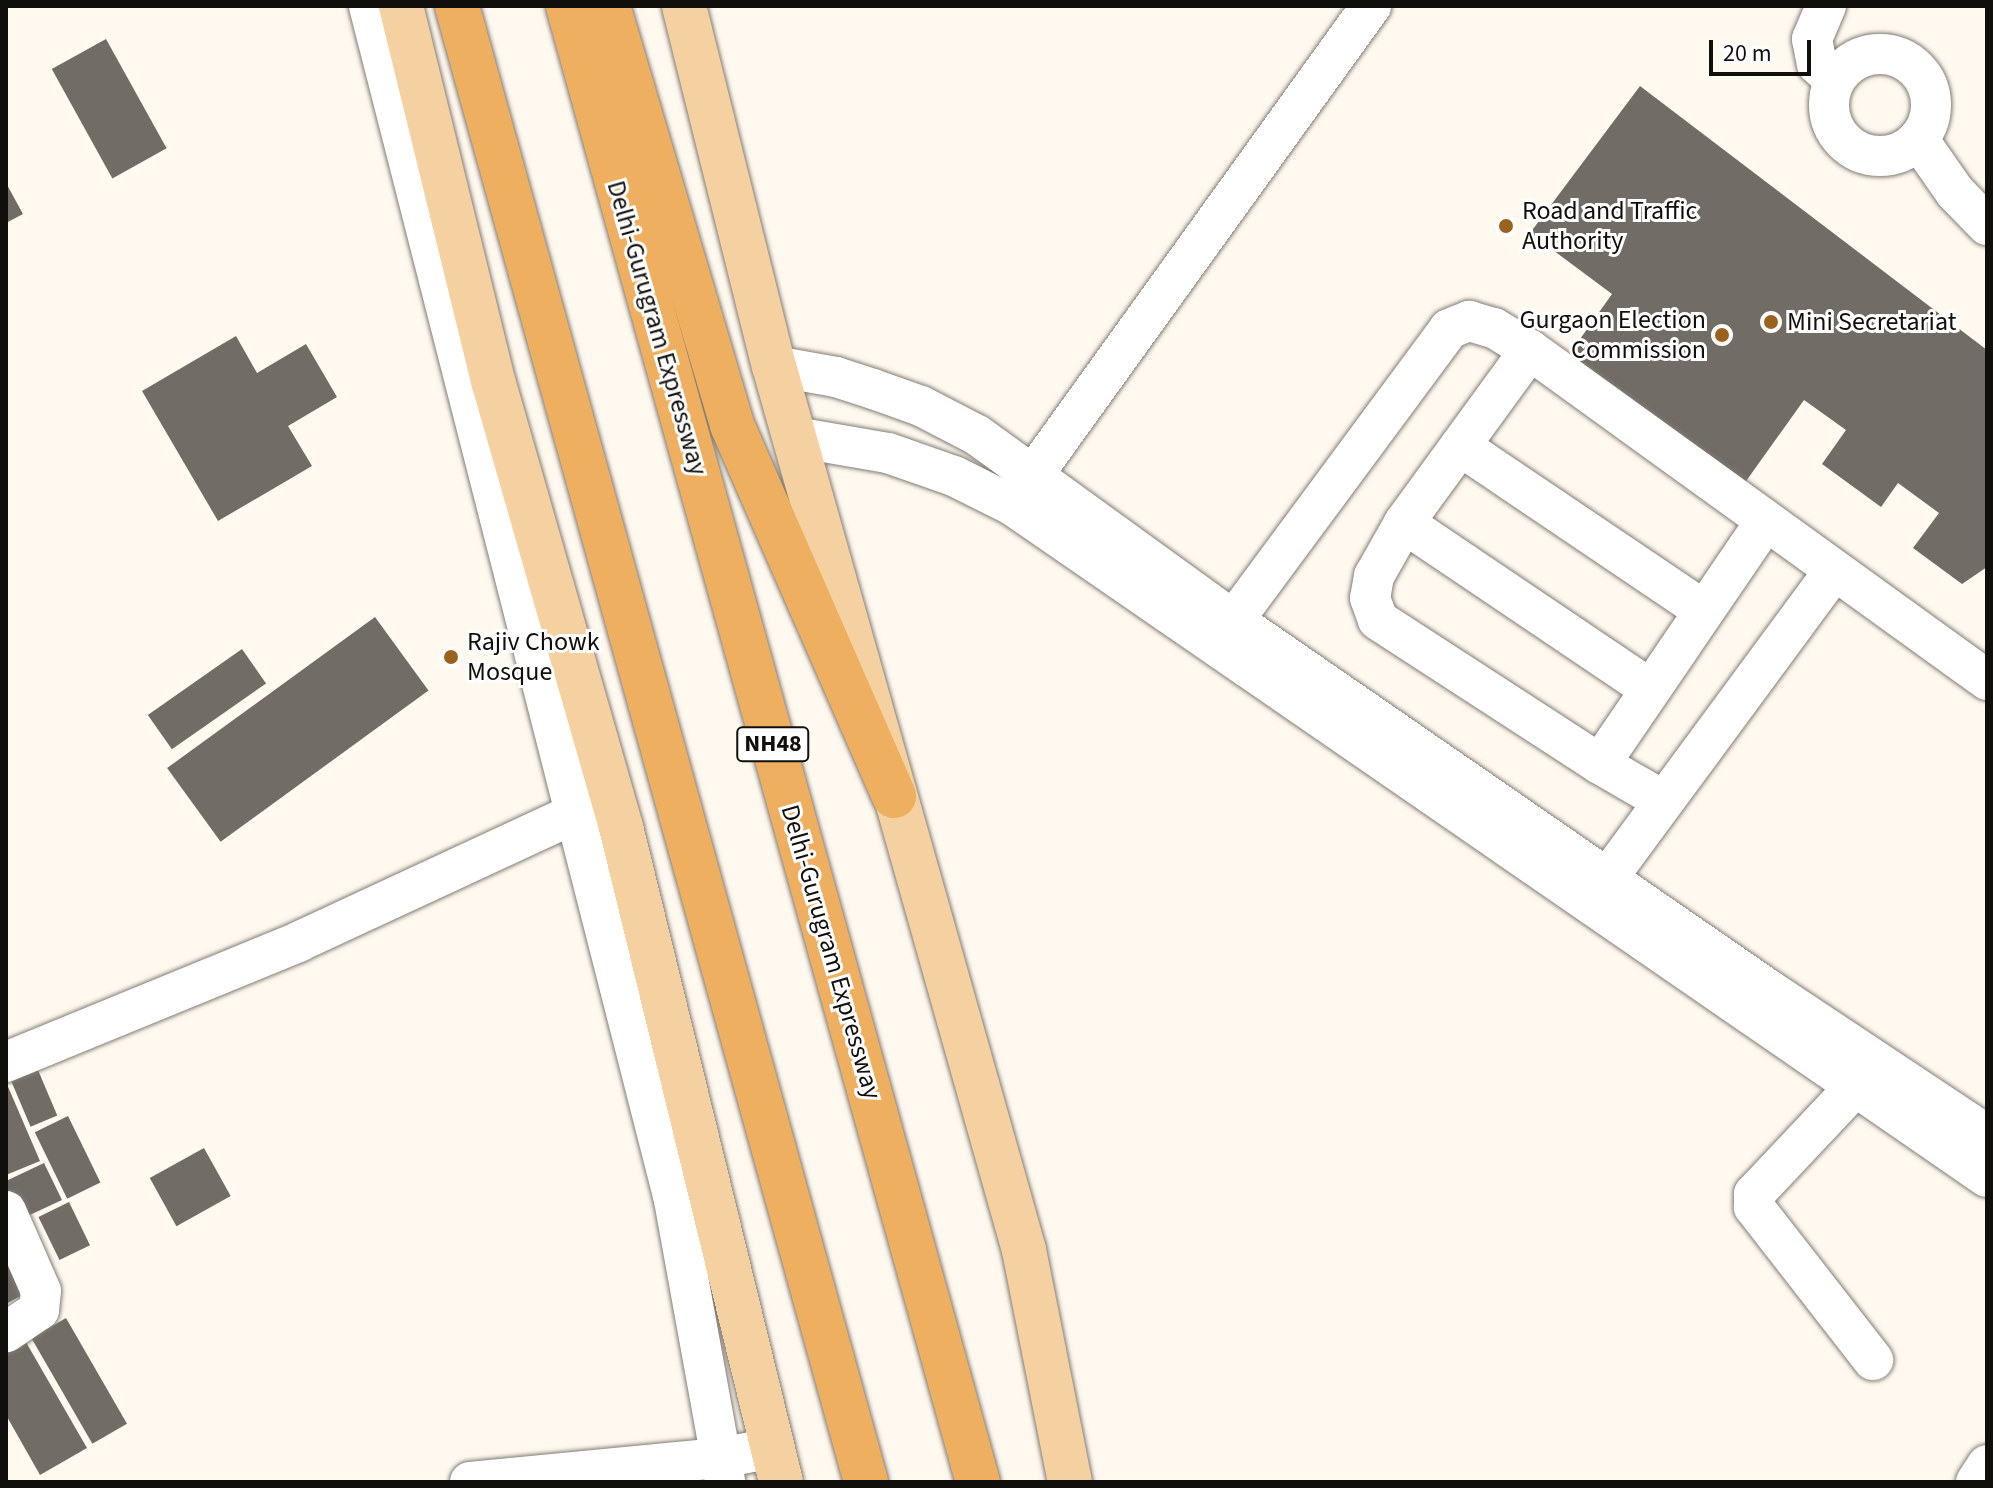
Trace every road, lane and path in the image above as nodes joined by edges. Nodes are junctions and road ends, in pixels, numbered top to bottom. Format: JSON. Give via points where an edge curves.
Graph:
{"nodes":[{"id":1,"x":369,"y":6,"type":"edge"},
{"id":2,"x":401,"y":6,"type":"edge"},
{"id":3,"x":457,"y":6,"type":"edge"},
{"id":4,"x":568,"y":6,"type":"edge"},
{"id":5,"x":608,"y":6,"type":"edge"},
{"id":6,"x":684,"y":6,"type":"edge"},
{"id":7,"x":1371,"y":6,"type":"edge"},
{"id":8,"x":1826,"y":6,"type":"edge"},
{"id":9,"x":1835,"y":80,"type":"junction"},
{"id":10,"x":1918,"y":139,"type":"junction"},
{"id":11,"x":1987,"y":225,"type":"edge"},
{"id":12,"x":1530,"y":350,"type":"junction"},
{"id":13,"x":774,"y":366,"type":"junction"},
{"id":14,"x":795,"y":437,"type":"junction"},
{"id":15,"x":1460,"y":446,"type":"junction"},
{"id":16,"x":1022,"y":490,"type":"junction"},
{"id":17,"x":1765,"y":522,"type":"junction"},
{"id":18,"x":1404,"y":523,"type":"junction"},
{"id":19,"x":1833,"y":572,"type":"junction"},
{"id":20,"x":1703,"y":610,"type":"junction"},
{"id":21,"x":1225,"y":632,"type":"junction"},
{"id":22,"x":1987,"y":680,"type":"edge"},
{"id":23,"x":1650,"y":689,"type":"junction"},
{"id":24,"x":1600,"y":764,"type":"junction"},
{"id":25,"x":894,"y":796,"type":"junction"},
{"id":26,"x":1662,"y":800,"type":"junction"},
{"id":27,"x":594,"y":805,"type":"junction"},
{"id":28,"x":1609,"y":876,"type":"junction"},
{"id":29,"x":6,"y":1062,"type":"edge"},
{"id":30,"x":1854,"y":1088,"type":"junction"},
{"id":31,"x":1987,"y":1135,"type":"edge"},
{"id":32,"x":1987,"y":1177,"type":"edge"},
{"id":33,"x":6,"y":1213,"type":"edge"},
{"id":34,"x":6,"y":1332,"type":"edge"},
{"id":35,"x":1873,"y":1360,"type":"dead end"},
{"id":36,"x":777,"y":1465,"type":"edge"},
{"id":37,"x":1987,"y":1465,"type":"edge"},
{"id":38,"x":723,"y":1470,"type":"edge"},
{"id":39,"x":470,"y":1482,"type":"edge"},
{"id":40,"x":866,"y":1482,"type":"edge"},
{"id":41,"x":978,"y":1482,"type":"edge"},
{"id":42,"x":1070,"y":1482,"type":"edge"},
{"id":43,"x":1976,"y":1482,"type":"edge"}],
"edges":[{"from":1,"to":27,"type":"street"},
{"from":2,"to":27,"type":"main road"},
{"from":3,"to":40,"type":"highway"},
{"from":4,"to":41,"type":"highway","name":"Delhi-Gurugram Expressway","number":"NH48"},
{"from":5,"to":25,"type":"highway","via":[[732,425]]},
{"from":6,"to":13,"type":"main road"},
{"from":7,"to":16,"type":"street"},
{"from":8,"to":9,"type":"street","via":[[1812,39],[1817,64]]},
{"from":9,"to":10,"type":"street","via":[[1829,113],[1844,142],[1858,151],[1890,156]]},
{"from":9,"to":10,"type":"street","via":[[1861,57],[1895,56],[1911,65],[1922,77],[1931,109]]},
{"from":10,"to":11,"type":"street","via":[[1955,192]]},
{"from":12,"to":15,"type":"street"},
{"from":12,"to":17,"type":"street"},
{"from":12,"to":21,"type":"street","via":[[1482,324],[1469,321],[1449,329]]},
{"from":13,"to":14,"type":"main road"},
{"from":13,"to":16,"type":"street","via":[[836,377],[921,406],[977,435]]},
{"from":14,"to":16,"type":"street","via":[[888,453],[954,476]]},
{"from":14,"to":25,"type":"main road"},
{"from":15,"to":18,"type":"street"},
{"from":15,"to":20,"type":"street"},
{"from":16,"to":21,"type":"street"},
{"from":17,"to":19,"type":"street"},
{"from":17,"to":20,"type":"street"},
{"from":18,"to":23,"type":"street"},
{"from":18,"to":24,"type":"street","via":[[1374,576],[1370,598],[1378,620]]},
{"from":19,"to":22,"type":"street"},
{"from":19,"to":26,"type":"street"},
{"from":20,"to":23,"type":"street"},
{"from":21,"to":28,"type":"street"},
{"from":21,"to":30,"type":"street"},
{"from":23,"to":24,"type":"street"},
{"from":24,"to":26,"type":"street"},
{"from":25,"to":42,"type":"main road","via":[[1024,1250]]},
{"from":26,"to":28,"type":"street"},
{"from":27,"to":29,"type":"street","via":[[298,942]]},
{"from":27,"to":36,"type":"main road"},
{"from":27,"to":38,"type":"street","via":[[685,1250]]},
{"from":28,"to":31,"type":"street"},
{"from":30,"to":32,"type":"street"},
{"from":30,"to":35,"type":"street","via":[[1764,1182],[1754,1194],[1754,1207]]},
{"from":33,"to":34,"type":"street","via":[[41,1291],[39,1310]]},
{"from":36,"to":38,"type":"street"},
{"from":37,"to":43,"type":"street"},
{"from":38,"to":39,"type":"street"}]}
